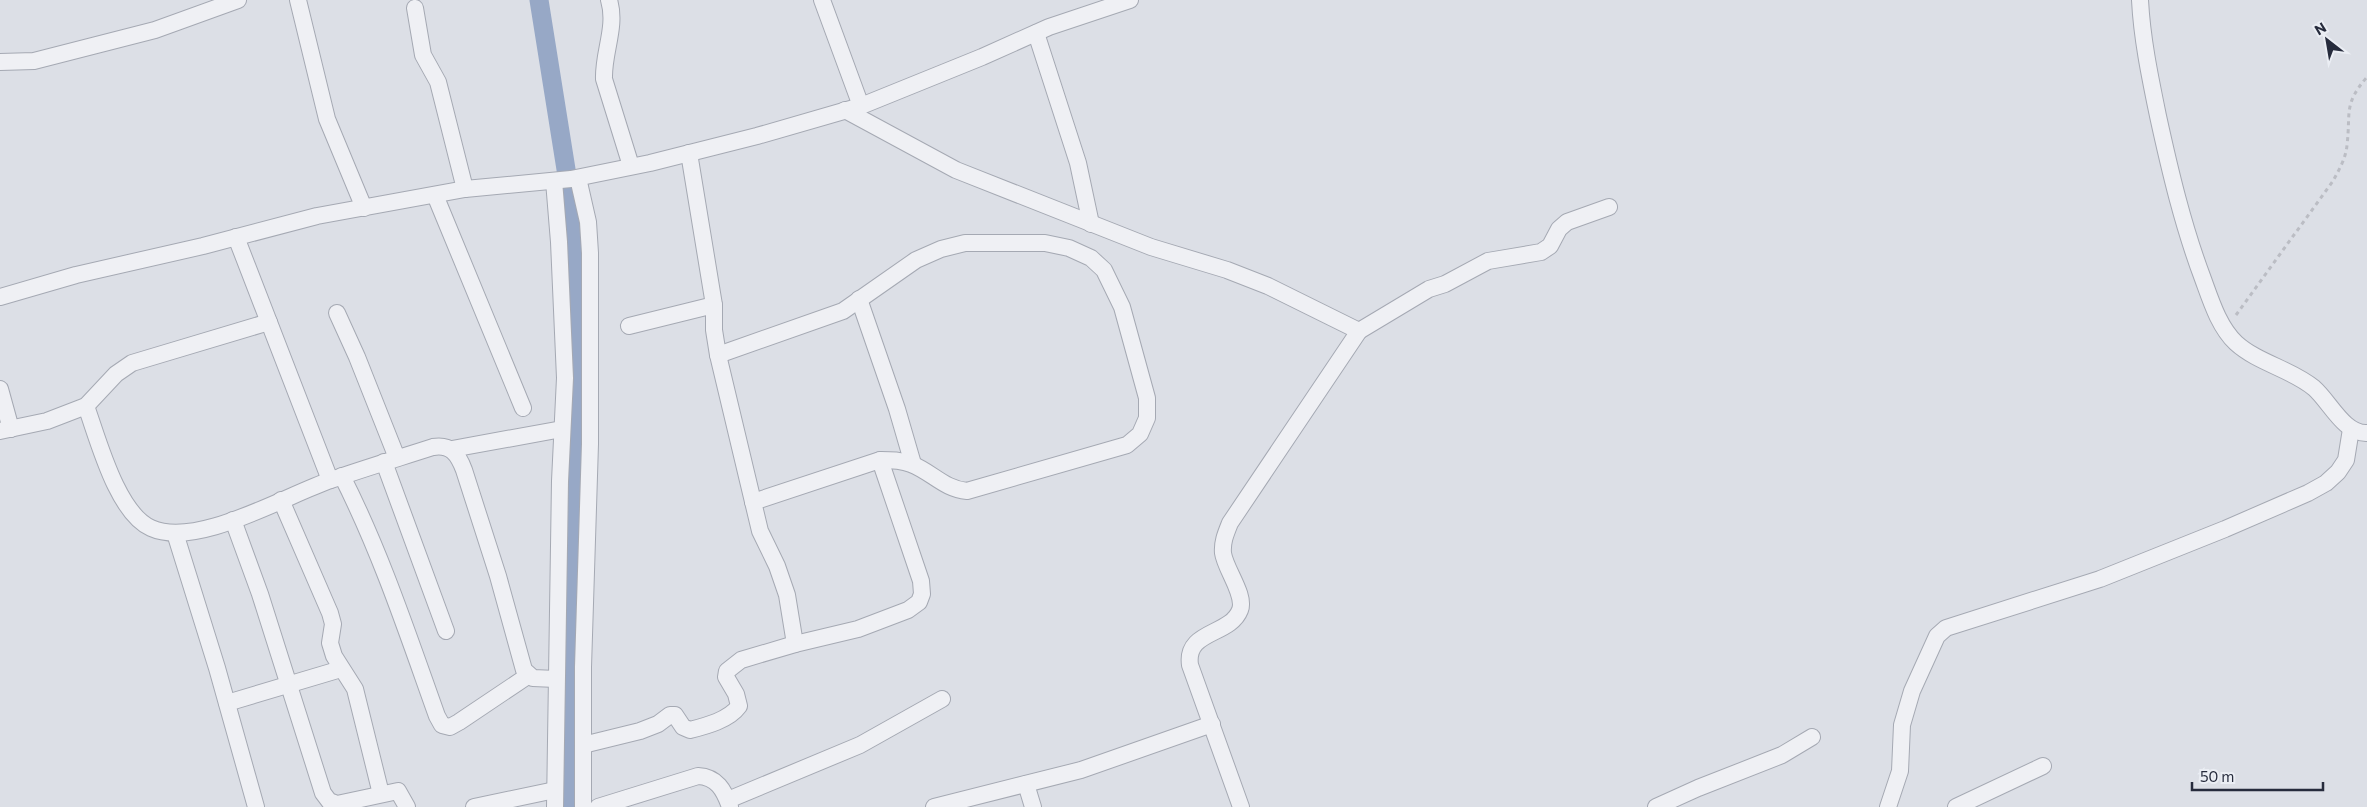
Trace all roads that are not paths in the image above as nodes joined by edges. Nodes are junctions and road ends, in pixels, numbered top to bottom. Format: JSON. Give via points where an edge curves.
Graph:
{"nodes":[{"id":1,"x":238,"y":0,"type":"edge"},
{"id":2,"x":298,"y":0,"type":"edge"},
{"id":3,"x":609,"y":0,"type":"edge"},
{"id":4,"x":822,"y":0,"type":"edge"},
{"id":5,"x":1130,"y":0,"type":"edge"},
{"id":6,"x":2140,"y":0,"type":"edge"},
{"id":7,"x":415,"y":8,"type":"dead end"},
{"id":8,"x":1036,"y":33,"type":"junction"},
{"id":9,"x":0,"y":62,"type":"edge"},
{"id":10,"x":853,"y":108,"type":"junction"},
{"id":11,"x":689,"y":153,"type":"junction"},
{"id":12,"x":631,"y":166,"type":"junction"},
{"id":13,"x":566,"y":180,"type":"junction"},
{"id":14,"x":465,"y":189,"type":"junction"},
{"id":15,"x":435,"y":195,"type":"junction"},
{"id":16,"x":1609,"y":207,"type":"dead end"},
{"id":17,"x":364,"y":208,"type":"junction"},
{"id":18,"x":1091,"y":224,"type":"junction"},
{"id":19,"x":236,"y":237,"type":"junction"},
{"id":20,"x":0,"y":297,"type":"edge"},
{"id":21,"x":859,"y":299,"type":"junction"},
{"id":22,"x":714,"y":305,"type":"junction"},
{"id":23,"x":337,"y":313,"type":"dead end"},
{"id":24,"x":269,"y":322,"type":"junction"},
{"id":25,"x":629,"y":326,"type":"dead end"},
{"id":26,"x":1358,"y":331,"type":"junction"},
{"id":27,"x":718,"y":355,"type":"junction"},
{"id":28,"x":0,"y":389,"type":"edge"},
{"id":29,"x":86,"y":406,"type":"junction"},
{"id":30,"x":523,"y":408,"type":"dead end"},
{"id":31,"x":562,"y":429,"type":"junction"},
{"id":32,"x":2351,"y":429,"type":"junction"},
{"id":33,"x":6,"y":430,"type":"edge"},
{"id":34,"x":2367,"y":433,"type":"edge"},
{"id":35,"x":452,"y":450,"type":"junction"},
{"id":36,"x":391,"y":460,"type":"junction"},
{"id":37,"x":880,"y":460,"type":"junction"},
{"id":38,"x":913,"y":464,"type":"junction"},
{"id":39,"x":336,"y":478,"type":"junction"},
{"id":40,"x":281,"y":500,"type":"junction"},
{"id":41,"x":753,"y":502,"type":"junction"},
{"id":42,"x":233,"y":520,"type":"junction"},
{"id":43,"x":175,"y":533,"type":"junction"},
{"id":44,"x":446,"y":631,"type":"dead end"},
{"id":45,"x":795,"y":644,"type":"junction"},
{"id":46,"x":341,"y":669,"type":"junction"},
{"id":47,"x":529,"y":675,"type":"junction"},
{"id":48,"x":556,"y":679,"type":"junction"},
{"id":49,"x":288,"y":684,"type":"junction"},
{"id":50,"x":942,"y":699,"type":"dead end"},
{"id":51,"x":227,"y":702,"type":"junction"},
{"id":52,"x":1212,"y":724,"type":"junction"},
{"id":53,"x":1812,"y":737,"type":"dead end"},
{"id":54,"x":583,"y":745,"type":"junction"},
{"id":55,"x":2043,"y":766,"type":"dead end"},
{"id":56,"x":1026,"y":784,"type":"junction"},
{"id":57,"x":555,"y":790,"type":"junction"},
{"id":58,"x":381,"y":794,"type":"junction"},
{"id":59,"x":729,"y":804,"type":"edge"},
{"id":60,"x":939,"y":806,"type":"edge"},
{"id":61,"x":256,"y":807,"type":"edge"},
{"id":62,"x":407,"y":807,"type":"edge"},
{"id":63,"x":474,"y":807,"type":"edge"},
{"id":64,"x":555,"y":807,"type":"edge"},
{"id":65,"x":583,"y":807,"type":"edge"},
{"id":66,"x":598,"y":807,"type":"edge"},
{"id":67,"x":1033,"y":807,"type":"edge"},
{"id":68,"x":1241,"y":807,"type":"edge"},
{"id":69,"x":1656,"y":807,"type":"edge"},
{"id":70,"x":1888,"y":807,"type":"edge"},
{"id":71,"x":1956,"y":807,"type":"edge"}],
"edges":[{"from":1,"to":9,"type":"street","via":[[155,30],[44,59]]},
{"from":2,"to":17,"type":"street","via":[[327,119]]},
{"from":3,"to":12,"type":"street","via":[[612,28],[603,65],[604,79]]},
{"from":4,"to":10,"type":"street"},
{"from":5,"to":8,"type":"street"},
{"from":6,"to":32,"type":"street","via":[[2153,89],[2186,234],[2225,330],[2236,343],[2314,388]]},
{"from":7,"to":14,"type":"street","via":[[423,54],[438,82]]},
{"from":8,"to":10,"type":"street","via":[[982,58]]},
{"from":8,"to":18,"type":"street","via":[[1078,163]]},
{"from":10,"to":11,"type":"street"},
{"from":10,"to":18,"type":"street","via":[[956,170]]},
{"from":11,"to":12,"type":"street"},
{"from":11,"to":22,"type":"street"},
{"from":12,"to":13,"type":"street"},
{"from":13,"to":14,"type":"street"},
{"from":13,"to":31,"type":"street","via":[[559,242],[565,378]]},
{"from":13,"to":54,"type":"street","via":[[588,222],[590,254],[590,444]]},
{"from":14,"to":15,"type":"street"},
{"from":15,"to":17,"type":"street"},
{"from":15,"to":30,"type":"street"},
{"from":16,"to":26,"type":"street","via":[[1567,222],[1550,246],[1541,252],[1488,261]]},
{"from":17,"to":19,"type":"street","via":[[317,216]]},
{"from":18,"to":26,"type":"street","via":[[1268,286]]},
{"from":19,"to":20,"type":"street","via":[[76,275]]},
{"from":19,"to":24,"type":"street"},
{"from":21,"to":27,"type":"street","via":[[826,319]]},
{"from":21,"to":38,"type":"street"},
{"from":21,"to":38,"type":"street","via":[[916,260],[941,249],[965,243],[1045,243],[1069,248],[1091,258],[1104,270],[1122,307],[1147,398],[1147,418],[1140,434],[1127,445],[967,492],[955,490]]},
{"from":22,"to":25,"type":"street"},
{"from":22,"to":27,"type":"street"},
{"from":23,"to":36,"type":"street","via":[[357,357]]},
{"from":24,"to":29,"type":"street","via":[[132,363],[116,374]]},
{"from":24,"to":39,"type":"street"},
{"from":26,"to":52,"type":"street","via":[[1230,523],[1223,539],[1225,562],[1240,596],[1241,608],[1237,618],[1201,639],[1188,656]]},
{"from":27,"to":41,"type":"street"},
{"from":28,"to":33,"type":"street"},
{"from":29,"to":33,"type":"street","via":[[61,417]]},
{"from":29,"to":43,"type":"street","via":[[117,491],[131,511],[150,528]]},
{"from":31,"to":35,"type":"street"},
{"from":31,"to":48,"type":"street"},
{"from":32,"to":34,"type":"street"},
{"from":32,"to":70,"type":"street","via":[[2346,460],[2338,472],[2308,493],[2108,576],[1946,628],[1934,641],[1912,691],[1902,725],[1900,771]]},
{"from":35,"to":36,"type":"street","via":[[443,446],[433,447]]},
{"from":35,"to":47,"type":"street","via":[[464,470],[524,670]]},
{"from":36,"to":39,"type":"street"},
{"from":36,"to":44,"type":"street"},
{"from":37,"to":38,"type":"street"},
{"from":37,"to":41,"type":"street"},
{"from":37,"to":45,"type":"street","via":[[921,581],[920,602],[908,610],[858,629]]},
{"from":39,"to":40,"type":"street"},
{"from":39,"to":47,"type":"street","via":[[362,515],[442,725],[459,722]]},
{"from":40,"to":42,"type":"street"},
{"from":40,"to":46,"type":"street","via":[[330,613],[333,624],[330,643]]},
{"from":41,"to":45,"type":"street","via":[[760,531],[787,595]]},
{"from":42,"to":43,"type":"street","via":[[199,531]]},
{"from":42,"to":49,"type":"street"},
{"from":43,"to":51,"type":"street"},
{"from":45,"to":54,"type":"street","via":[[741,660],[727,671],[726,677],[739,706],[720,720],[690,730],[670,715],[649,728]]},
{"from":46,"to":49,"type":"street"},
{"from":46,"to":58,"type":"street","via":[[355,689]]},
{"from":47,"to":48,"type":"street","via":[[540,680]]},
{"from":48,"to":57,"type":"street"},
{"from":49,"to":51,"type":"street"},
{"from":49,"to":58,"type":"street","via":[[328,801],[346,803]]},
{"from":50,"to":59,"type":"street","via":[[860,745]]},
{"from":51,"to":61,"type":"street"},
{"from":52,"to":56,"type":"street","via":[[1081,770]]},
{"from":52,"to":68,"type":"street"},
{"from":53,"to":69,"type":"street","via":[[1782,755]]},
{"from":54,"to":65,"type":"street"},
{"from":55,"to":71,"type":"street"},
{"from":56,"to":60,"type":"street"},
{"from":56,"to":67,"type":"street"},
{"from":57,"to":63,"type":"street"},
{"from":57,"to":64,"type":"street"},
{"from":58,"to":62,"type":"street","via":[[398,791]]},
{"from":59,"to":66,"type":"street","via":[[713,779],[698,776]]}]}
